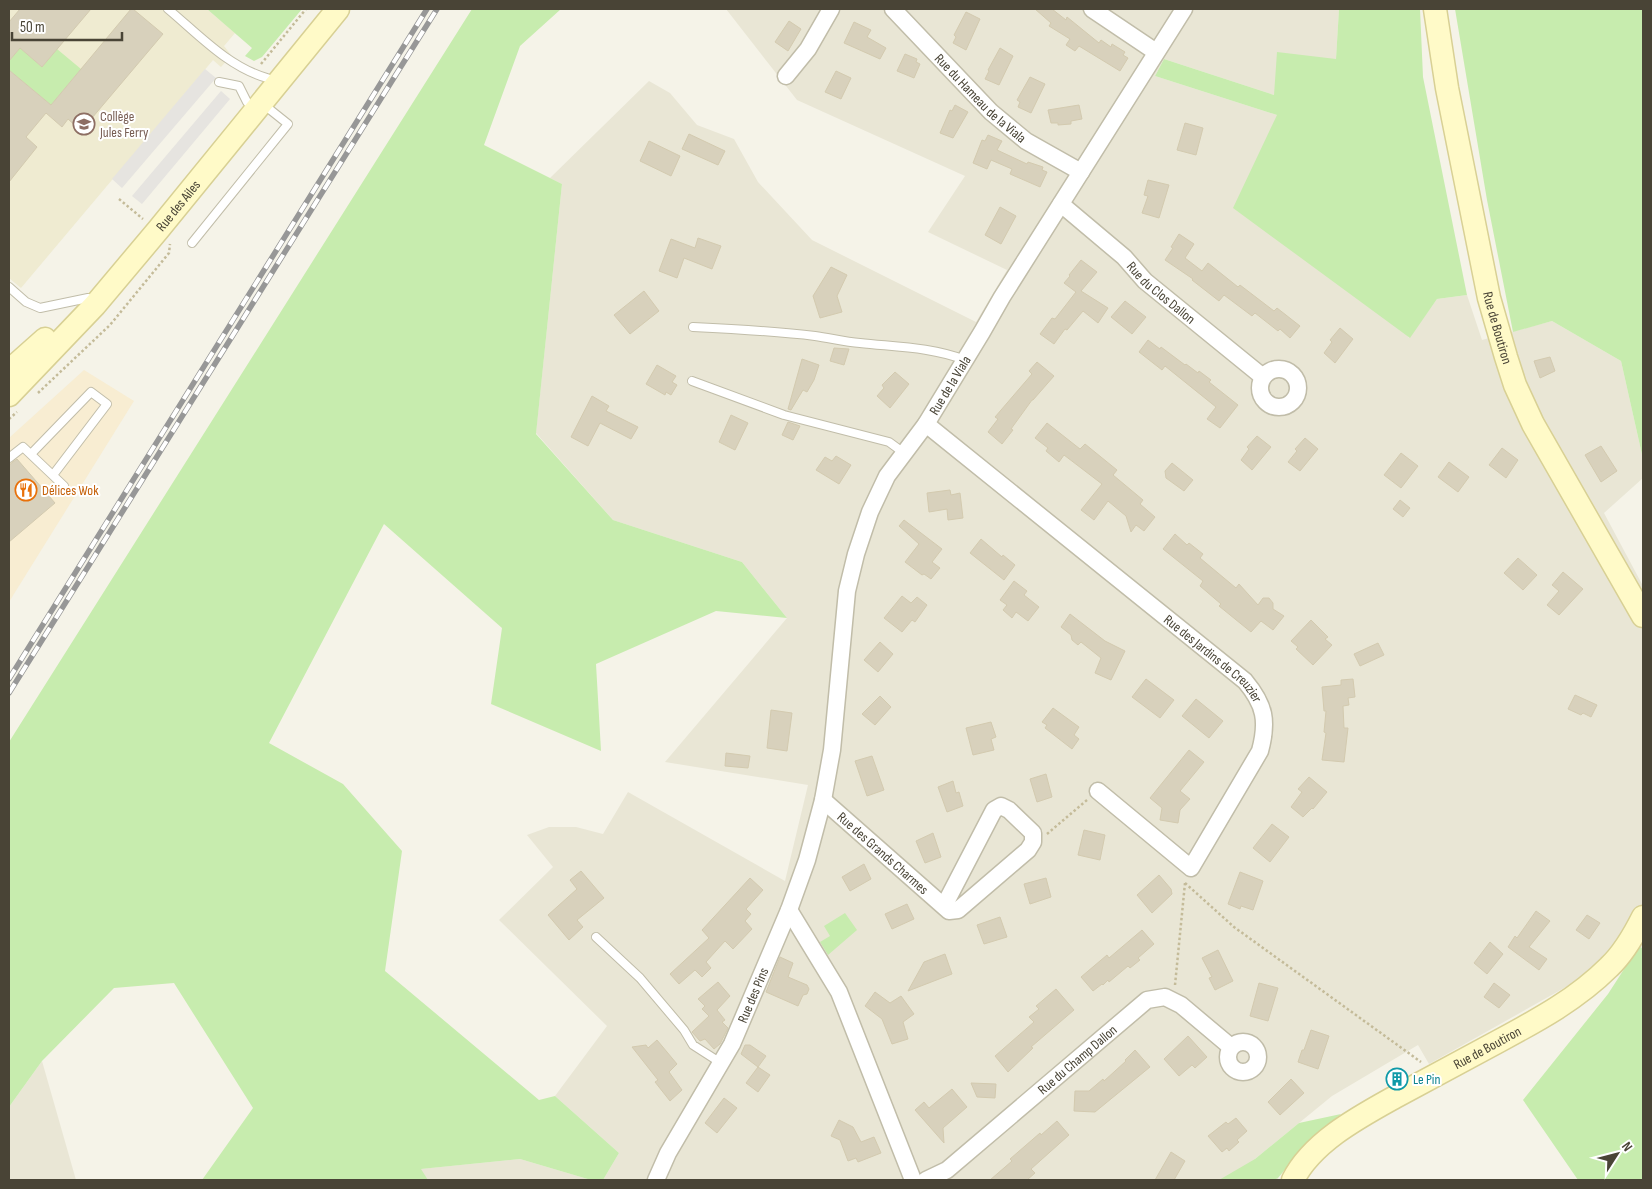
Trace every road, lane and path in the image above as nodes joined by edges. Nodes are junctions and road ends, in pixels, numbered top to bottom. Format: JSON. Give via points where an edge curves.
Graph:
{"nodes":[{"id":1,"x":168,"y":9,"type":"edge"},
{"id":2,"x":306,"y":9,"type":"edge"},
{"id":3,"x":325,"y":9,"type":"edge"},
{"id":4,"x":338,"y":9,"type":"edge"},
{"id":5,"x":831,"y":9,"type":"edge"},
{"id":6,"x":893,"y":9,"type":"edge"},
{"id":7,"x":1092,"y":9,"type":"edge"},
{"id":8,"x":1184,"y":9,"type":"edge"},
{"id":9,"x":1435,"y":9,"type":"edge"},
{"id":10,"x":1156,"y":52,"type":"junction"},
{"id":11,"x":260,"y":76,"type":"junction"},
{"id":12,"x":786,"y":76,"type":"dead end"},
{"id":13,"x":219,"y":82,"type":"dead end"},
{"id":14,"x":254,"y":102,"type":"junction"},
{"id":15,"x":1081,"y":172,"type":"junction"},
{"id":16,"x":119,"y":199,"type":"dead end"},
{"id":17,"x":1061,"y":204,"type":"junction"},
{"id":18,"x":150,"y":224,"type":"junction"},
{"id":19,"x":192,"y":243,"type":"dead end"},
{"id":20,"x":9,"y":287,"type":"edge"},
{"id":21,"x":88,"y":298,"type":"junction"},
{"id":22,"x":693,"y":327,"type":"dead end"},
{"id":23,"x":965,"y":360,"type":"junction"},
{"id":24,"x":9,"y":371,"type":"edge"},
{"id":25,"x":1264,"y":377,"type":"dead end"},
{"id":26,"x":692,"y":381,"type":"dead end"},
{"id":27,"x":9,"y":395,"type":"edge"},
{"id":28,"x":926,"y":424,"type":"junction"},
{"id":29,"x":31,"y":454,"type":"junction"},
{"id":30,"x":904,"y":454,"type":"junction"},
{"id":31,"x":9,"y":458,"type":"edge"},
{"id":32,"x":53,"y":474,"type":"junction"},
{"id":33,"x":64,"y":486,"type":"dead end"},
{"id":34,"x":1643,"y":616,"type":"edge"},
{"id":35,"x":1098,"y":791,"type":"joint"},
{"id":36,"x":823,"y":800,"type":"junction"},
{"id":37,"x":1033,"y":838,"type":"junction"},
{"id":38,"x":1191,"y":868,"type":"junction"},
{"id":39,"x":1185,"y":884,"type":"junction"},
{"id":40,"x":944,"y":906,"type":"junction"},
{"id":41,"x":789,"y":910,"type":"junction"},
{"id":42,"x":1643,"y":917,"type":"edge"},
{"id":43,"x":596,"y":937,"type":"dead end"},
{"id":44,"x":1174,"y":1001,"type":"junction"},
{"id":45,"x":1231,"y":1047,"type":"dead end"},
{"id":46,"x":721,"y":1063,"type":"junction"},
{"id":47,"x":1438,"y":1074,"type":"junction"},
{"id":48,"x":656,"y":1180,"type":"edge"},
{"id":49,"x":914,"y":1180,"type":"edge"},
{"id":50,"x":926,"y":1180,"type":"edge"},
{"id":51,"x":1293,"y":1180,"type":"edge"}],
"edges":[{"from":1,"to":11,"type":"lane","via":[[228,59]]},
{"from":2,"to":11,"type":"path"},
{"from":3,"to":11,"type":"main road","name":"Rue des Ailes"},
{"from":4,"to":14,"type":"main road","name":"Rue des Ailes"},
{"from":5,"to":12,"type":"street","via":[[808,49]]},
{"from":6,"to":15,"type":"street","name":"Rue du Hameau de la Viala","via":[[991,112],[1026,141]]},
{"from":7,"to":10,"type":"street"},
{"from":8,"to":10,"type":"street","name":"Rue de la Viala"},
{"from":9,"to":34,"type":"main road","name":"Rue de Boutiron","via":[[1447,88],[1489,298],[1515,385],[1533,424]]},
{"from":10,"to":15,"type":"street","name":"Rue de la Viala"},
{"from":11,"to":14,"type":"main road","name":"Rue des Ailes"},
{"from":13,"to":14,"type":"lane","via":[[240,86]]},
{"from":14,"to":18,"type":"main road","name":"Rue des Ailes"},
{"from":14,"to":19,"type":"lane","via":[[288,124]]},
{"from":14,"to":27,"type":"main road","name":"Rue des Ailes","via":[[95,305]]},
{"from":15,"to":17,"type":"street","name":"Rue de la Viala"},
{"from":16,"to":18,"type":"path"},
{"from":17,"to":23,"type":"street","name":"Rue de la Viala"},
{"from":17,"to":25,"type":"street","name":"Rue du Clos Dallon","via":[[1124,257],[1145,281]]},
{"from":18,"to":21,"type":"main road","name":"Rue des Ailes"},
{"from":20,"to":21,"type":"lane","via":[[26,302],[40,308]]},
{"from":21,"to":24,"type":"main road","name":"Rue des Ailes"},
{"from":22,"to":23,"type":"lane","via":[[915,347]]},
{"from":23,"to":28,"type":"street","name":"Rue de la Viala"},
{"from":26,"to":30,"type":"lane","via":[[784,415],[889,442]]},
{"from":28,"to":30,"type":"street","name":"Rue de la Viala"},
{"from":28,"to":38,"type":"street","name":"Rue des Jardins de Creuzier","via":[[1246,680],[1257,695],[1264,714],[1265,733],[1260,751]]},
{"from":29,"to":31,"type":"lane","via":[[23,447]]},
{"from":29,"to":32,"type":"lane"},
{"from":29,"to":32,"type":"lane","via":[[91,392],[107,404]]},
{"from":30,"to":36,"type":"street","name":"Rue de la Viala","via":[[887,476],[870,512],[847,592],[832,750]]},
{"from":32,"to":33,"type":"lane"},
{"from":35,"to":37,"type":"path","via":[[1048,834]]},
{"from":35,"to":38,"type":"street"},
{"from":36,"to":40,"type":"street","name":"Rue des Grands Charmes"},
{"from":36,"to":41,"type":"street","name":"Rue des Pins"},
{"from":37,"to":40,"type":"street","via":[[1028,850],[958,910],[949,911]]},
{"from":37,"to":40,"type":"street","name":"Rue des Grands Charmes","via":[[1033,833],[1009,810],[1001,806],[994,810]]},
{"from":38,"to":39,"type":"path"},
{"from":39,"to":44,"type":"path"},
{"from":39,"to":47,"type":"path","via":[[1249,938]]},
{"from":41,"to":46,"type":"street","name":"Rue des Pins"},
{"from":41,"to":49,"type":"street","via":[[839,992]]},
{"from":42,"to":47,"type":"main road","name":"Rue de Boutiron","via":[[1611,966],[1588,987],[1550,1014]]},
{"from":43,"to":46,"type":"lane","via":[[640,978],[684,1030],[692,1045]]},
{"from":44,"to":45,"type":"street"},
{"from":44,"to":50,"type":"street","name":"Rue du Champ Dallon","via":[[1165,997],[1146,1000],[947,1170]]},
{"from":46,"to":48,"type":"street","name":"Rue des Pins","via":[[668,1153]]},
{"from":47,"to":51,"type":"main road","name":"Rue de Boutiron","via":[[1362,1115],[1324,1142]]}]}
